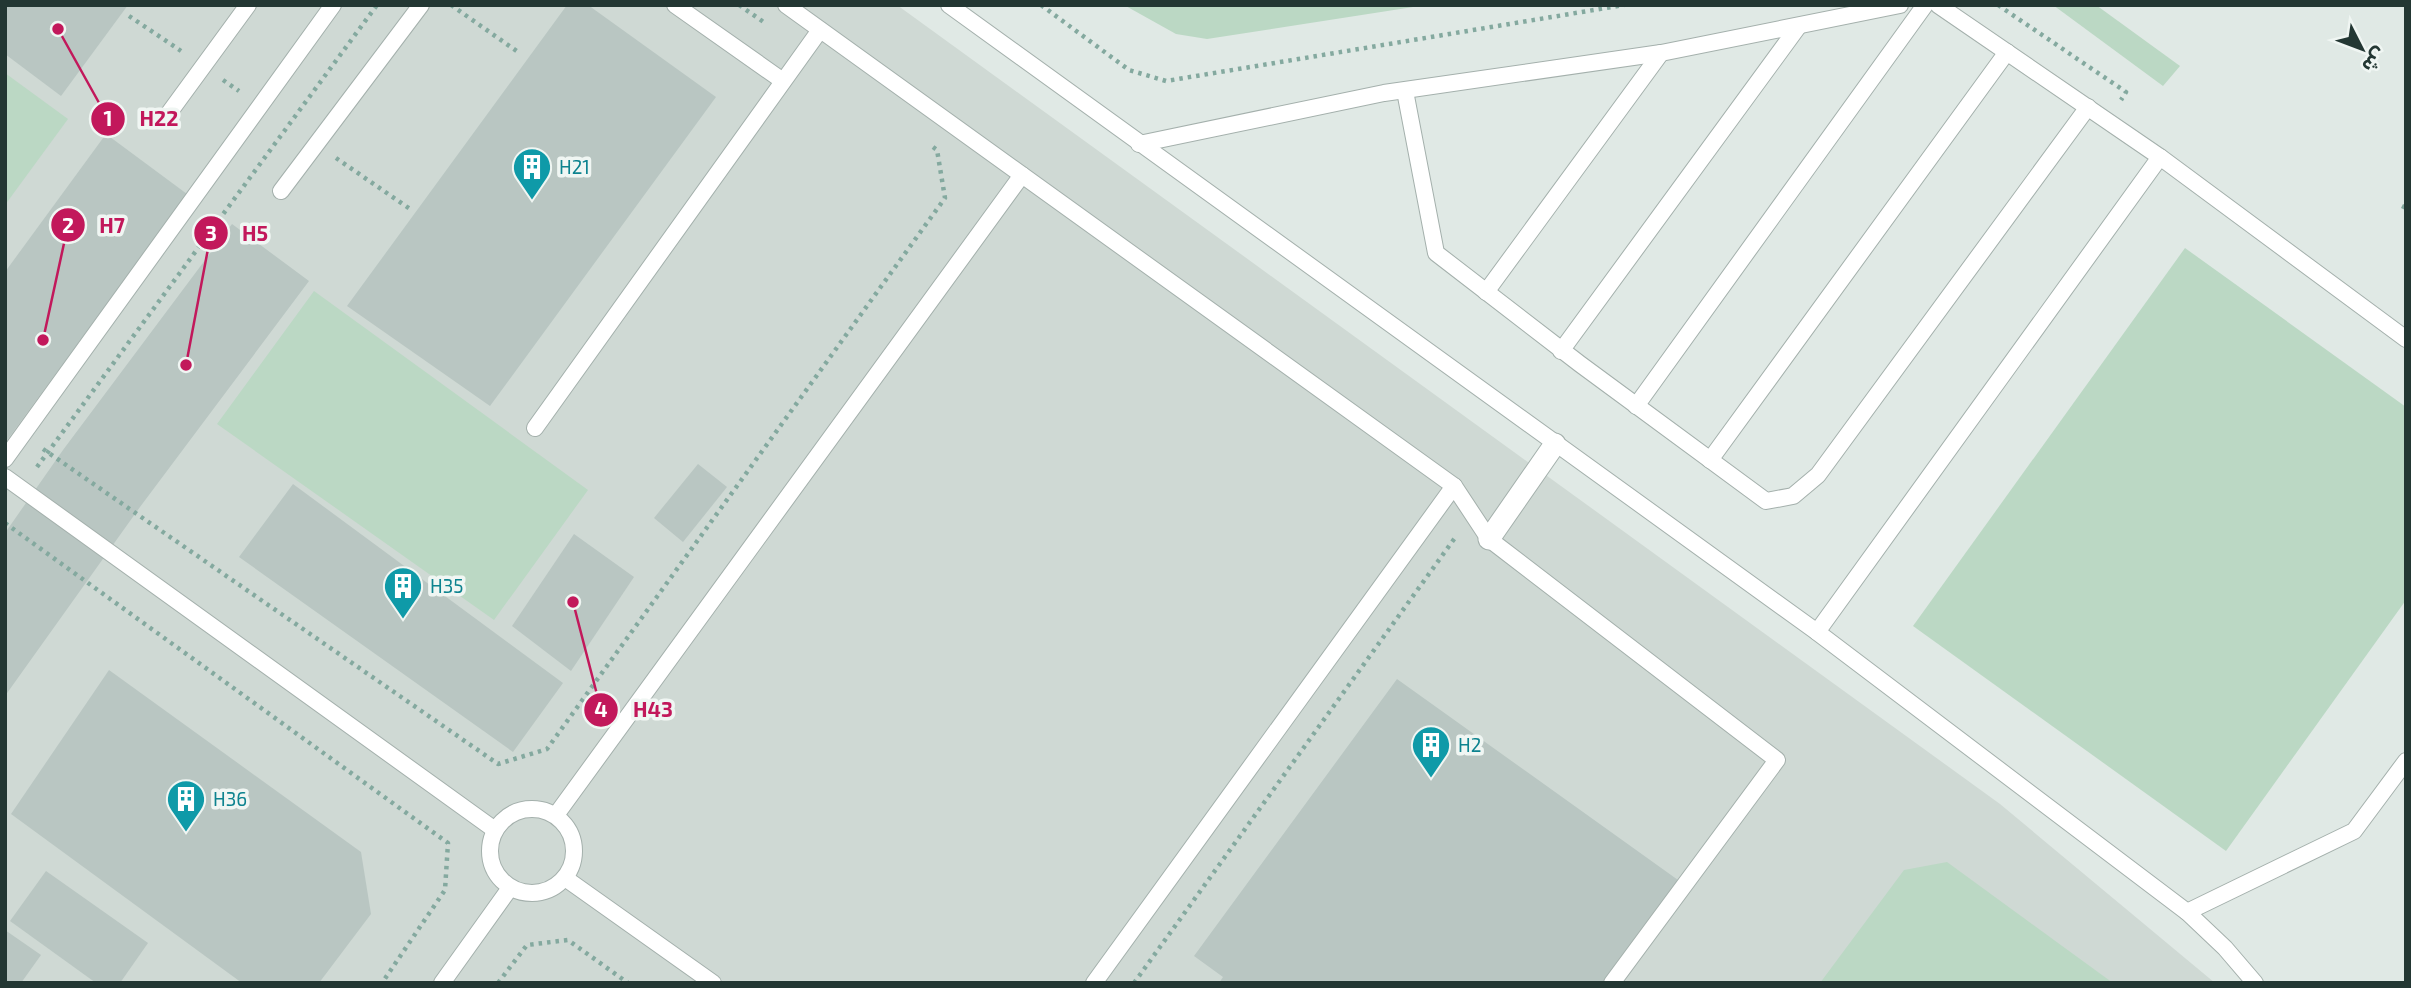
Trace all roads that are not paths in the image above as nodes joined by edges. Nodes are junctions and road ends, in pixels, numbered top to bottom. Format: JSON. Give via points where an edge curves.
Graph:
{"nodes":[{"id":1,"x":248,"y":5,"type":"edge"},
{"id":2,"x":333,"y":5,"type":"edge"},
{"id":3,"x":421,"y":5,"type":"edge"},
{"id":4,"x":675,"y":5,"type":"edge"},
{"id":5,"x":786,"y":5,"type":"edge"},
{"id":6,"x":949,"y":5,"type":"edge"},
{"id":7,"x":1900,"y":5,"type":"edge"},
{"id":8,"x":1925,"y":5,"type":"edge"},
{"id":9,"x":1938,"y":5,"type":"edge"},
{"id":10,"x":1798,"y":27,"type":"junction"},
{"id":11,"x":820,"y":30,"type":"junction"},
{"id":12,"x":2007,"y":52,"type":"junction"},
{"id":13,"x":1661,"y":53,"type":"junction"},
{"id":14,"x":783,"y":81,"type":"junction"},
{"id":15,"x":1405,"y":91,"type":"junction"},
{"id":16,"x":2088,"y":107,"type":"junction"},
{"id":17,"x":169,"y":113,"type":"dead end"},
{"id":18,"x":1139,"y":144,"type":"junction"},
{"id":19,"x":2160,"y":157,"type":"junction"},
{"id":20,"x":1022,"y":175,"type":"junction"},
{"id":21,"x":281,"y":191,"type":"dead end"},
{"id":22,"x":1486,"y":292,"type":"junction"},
{"id":23,"x":2406,"y":339,"type":"edge"},
{"id":24,"x":1561,"y":351,"type":"junction"},
{"id":25,"x":1636,"y":406,"type":"junction"},
{"id":26,"x":536,"y":428,"type":"dead end"},
{"id":27,"x":1555,"y":444,"type":"junction"},
{"id":28,"x":5,"y":459,"type":"edge"},
{"id":29,"x":1710,"y":460,"type":"junction"},
{"id":30,"x":5,"y":477,"type":"edge"},
{"id":31,"x":1454,"y":486,"type":"junction"},
{"id":32,"x":1489,"y":539,"type":"junction"},
{"id":33,"x":1816,"y":632,"type":"junction"},
{"id":34,"x":2406,"y":761,"type":"edge"},
{"id":35,"x":556,"y":815,"type":"junction"},
{"id":36,"x":495,"y":830,"type":"junction"},
{"id":37,"x":565,"y":878,"type":"junction"},
{"id":38,"x":510,"y":888,"type":"junction"},
{"id":39,"x":2187,"y":912,"type":"junction"},
{"id":40,"x":442,"y":983,"type":"edge"},
{"id":41,"x":713,"y":983,"type":"edge"},
{"id":42,"x":1094,"y":983,"type":"edge"},
{"id":43,"x":1612,"y":983,"type":"edge"},
{"id":44,"x":2255,"y":983,"type":"edge"}],
"edges":[{"from":1,"to":17,"type":"lane"},
{"from":2,"to":28,"type":"lane"},
{"from":3,"to":21,"type":"lane"},
{"from":4,"to":14,"type":"lane"},
{"from":5,"to":11,"type":"lane"},
{"from":6,"to":18,"type":"lane"},
{"from":7,"to":10,"type":"lane"},
{"from":8,"to":25,"type":"lane"},
{"from":9,"to":12,"type":"lane"},
{"from":10,"to":13,"type":"lane"},
{"from":10,"to":24,"type":"lane"},
{"from":11,"to":14,"type":"lane"},
{"from":11,"to":20,"type":"lane"},
{"from":12,"to":16,"type":"lane"},
{"from":12,"to":29,"type":"lane"},
{"from":13,"to":15,"type":"lane"},
{"from":13,"to":22,"type":"lane"},
{"from":14,"to":26,"type":"lane"},
{"from":15,"to":18,"type":"lane"},
{"from":15,"to":22,"type":"lane","via":[[1436,253]]},
{"from":16,"to":19,"type":"lane"},
{"from":16,"to":29,"type":"lane","via":[[1818,475],[1793,496],[1766,501]]},
{"from":18,"to":27,"type":"lane"},
{"from":19,"to":23,"type":"lane"},
{"from":19,"to":33,"type":"lane"},
{"from":20,"to":31,"type":"lane"},
{"from":20,"to":35,"type":"lane"},
{"from":22,"to":24,"type":"lane"},
{"from":24,"to":25,"type":"lane"},
{"from":25,"to":29,"type":"lane"},
{"from":27,"to":32,"type":"street"},
{"from":27,"to":33,"type":"lane"},
{"from":30,"to":36,"type":"lane"},
{"from":31,"to":32,"type":"lane"},
{"from":31,"to":42,"type":"lane"},
{"from":32,"to":43,"type":"lane","via":[[1777,760]]},
{"from":33,"to":39,"type":"lane"},
{"from":34,"to":39,"type":"lane","via":[[2354,831]]},
{"from":35,"to":36,"type":"lane","via":[[523,810],[503,819]]},
{"from":35,"to":37,"type":"lane","via":[[573,838],[575,852]]},
{"from":36,"to":38,"type":"lane","via":[[489,846],[491,862]]},
{"from":37,"to":38,"type":"lane","via":[[540,894]]},
{"from":37,"to":41,"type":"lane"},
{"from":38,"to":40,"type":"lane"},
{"from":39,"to":44,"type":"lane"}]}
